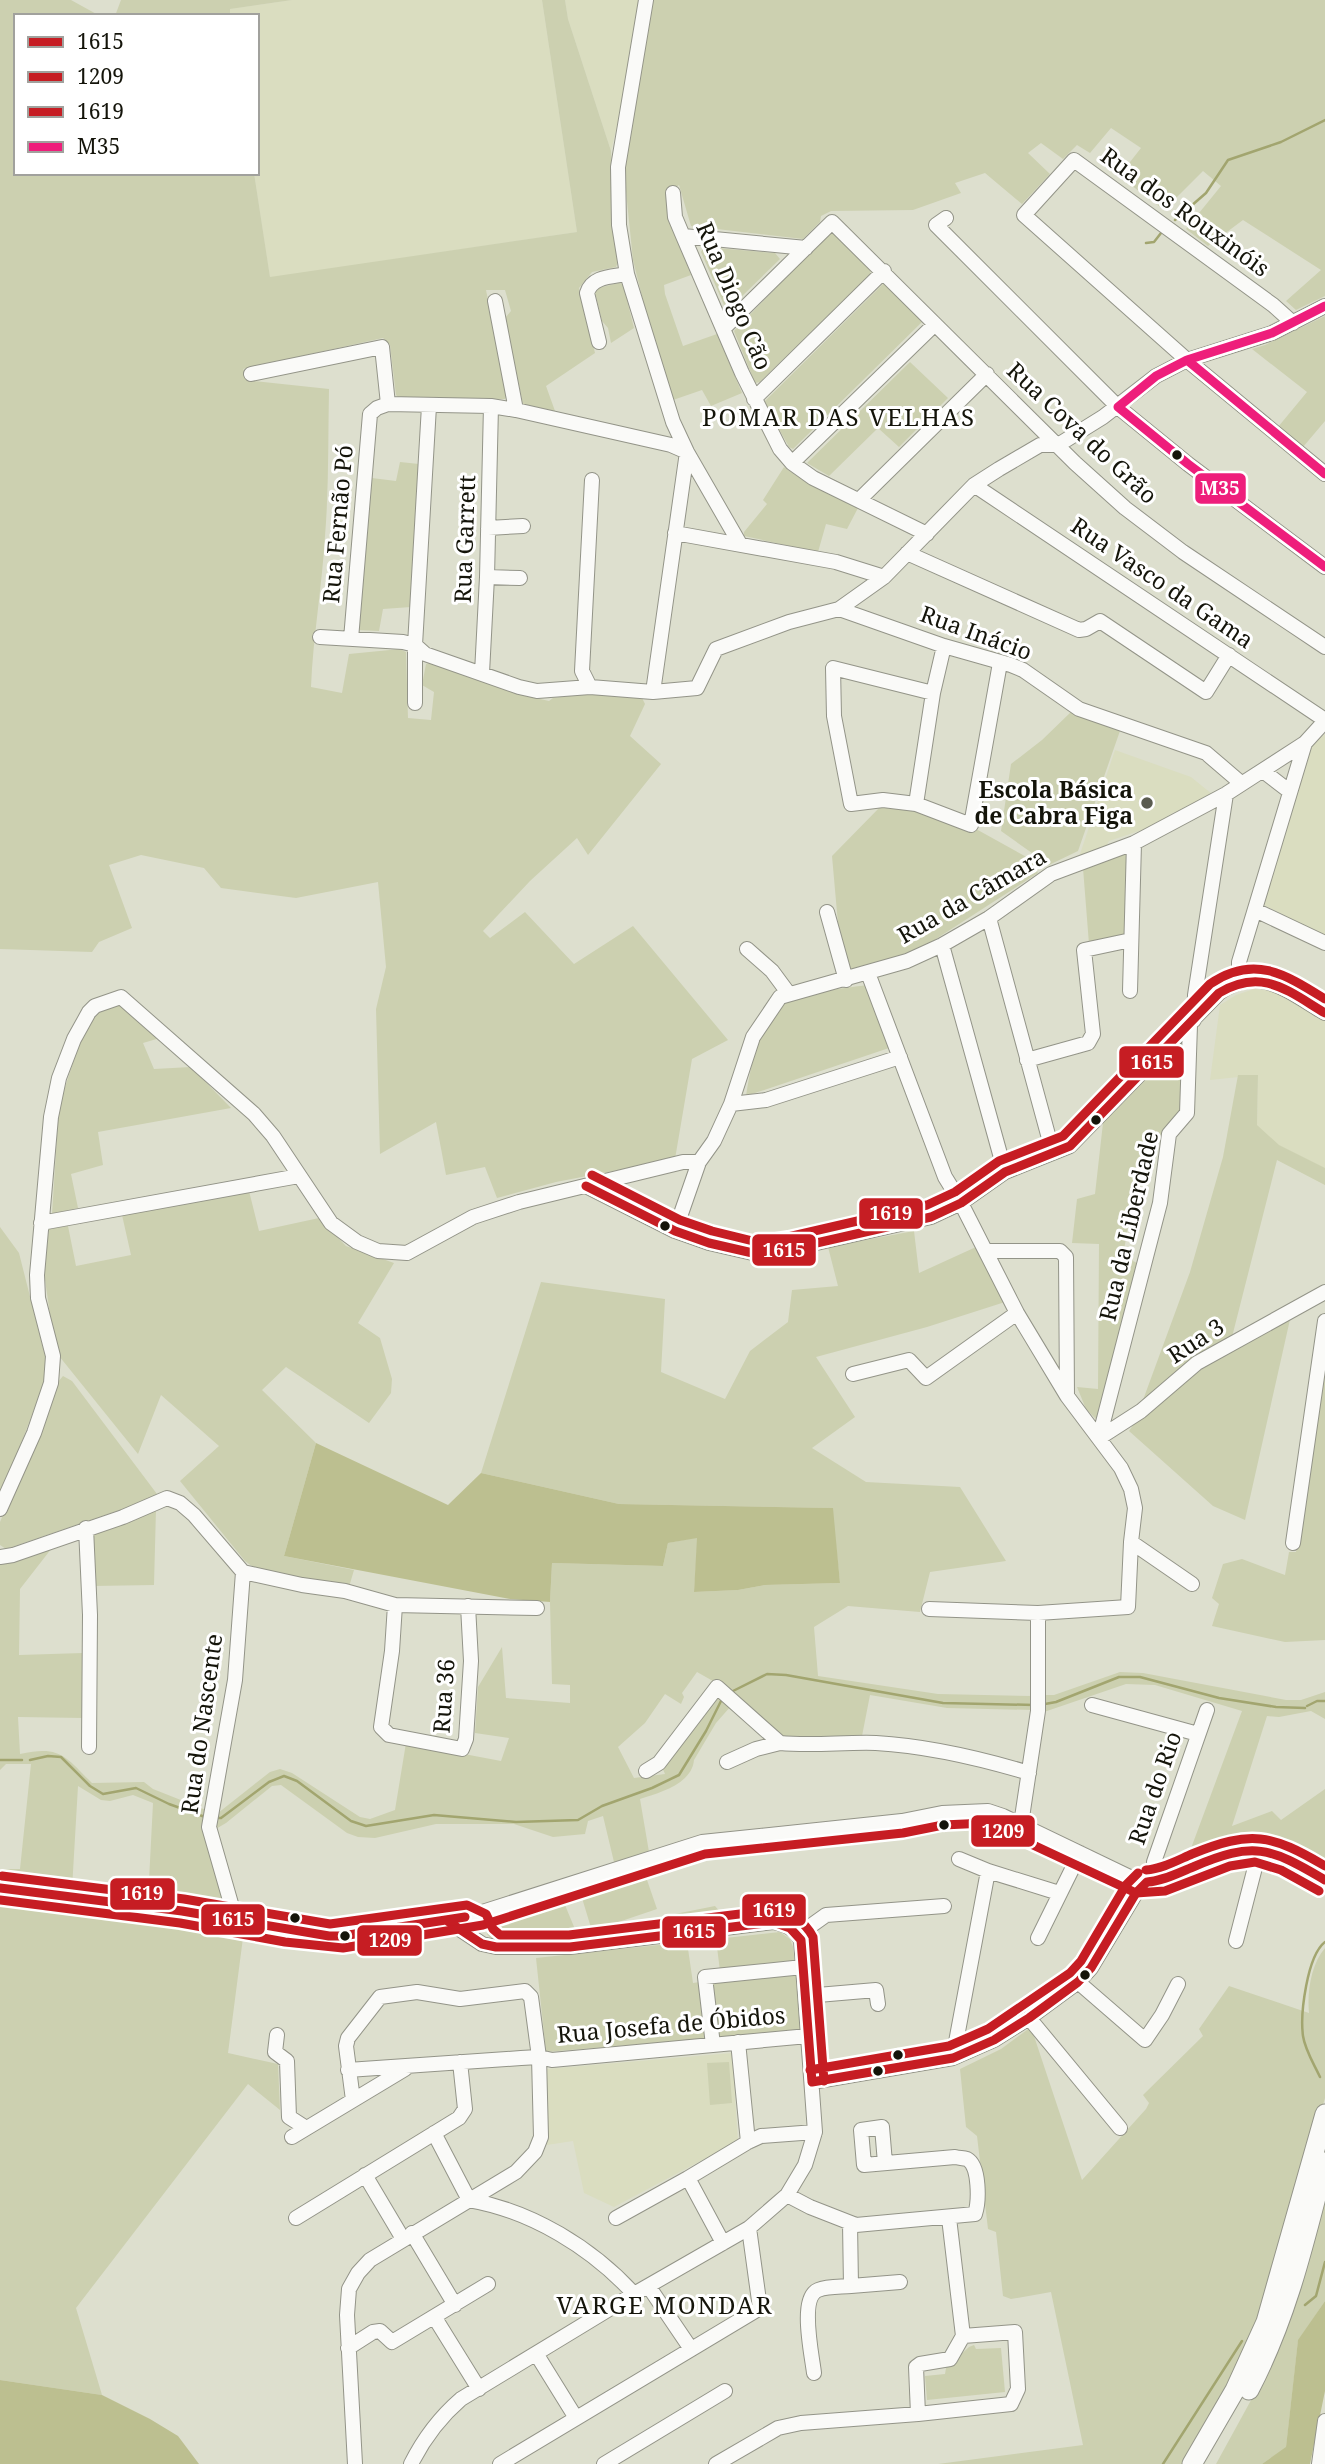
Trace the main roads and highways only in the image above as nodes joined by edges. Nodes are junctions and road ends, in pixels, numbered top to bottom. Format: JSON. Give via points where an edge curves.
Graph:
{"nodes":[{"id":1,"x":1325,"y":2113,"type":"edge"},
{"id":2,"x":1325,"y":2162,"type":"edge"},
{"id":3,"x":1192,"y":2464,"type":"edge"},
{"id":4,"x":1207,"y":2464,"type":"edge"}],
"edges":[{"from":1,"to":3,"type":"main road","via":[[1266,2322],[1235,2390]]},
{"from":2,"to":4,"type":"main road","via":[[1272,2343]]}]}
